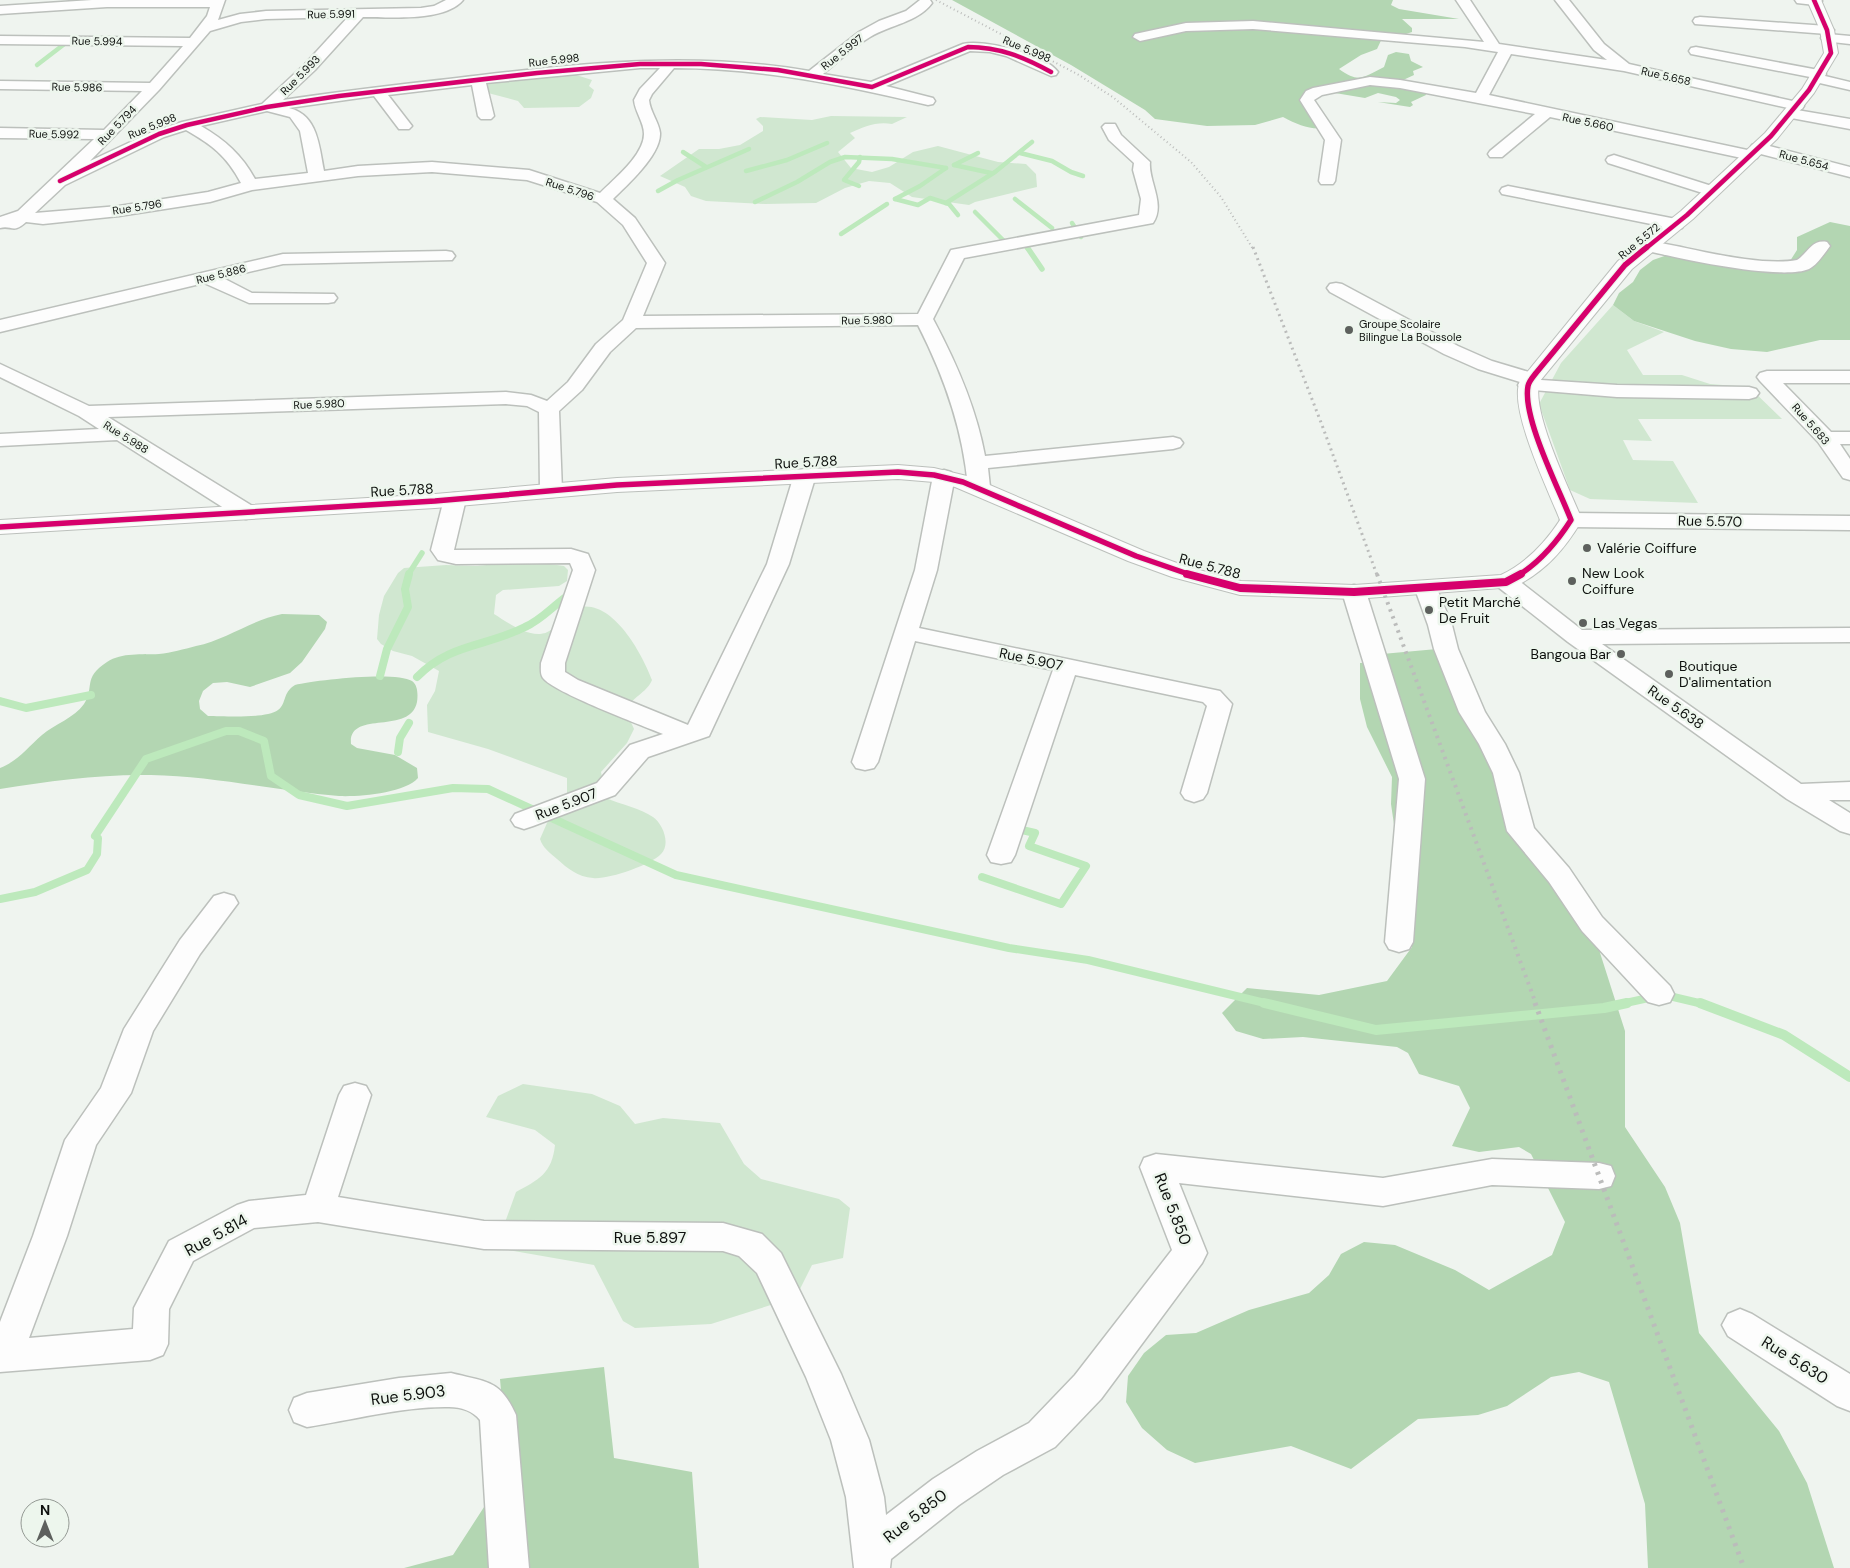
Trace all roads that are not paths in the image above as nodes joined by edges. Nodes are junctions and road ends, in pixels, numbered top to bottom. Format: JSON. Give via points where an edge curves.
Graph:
{"nodes":[{"id":1,"x":456,"y":0,"type":"edge"},
{"id":2,"x":1463,"y":0,"type":"edge"},
{"id":3,"x":1562,"y":0,"type":"edge"},
{"id":4,"x":1810,"y":0,"type":"edge"},
{"id":5,"x":218,"y":2,"type":"edge"},
{"id":6,"x":925,"y":2,"type":"dead end"},
{"id":7,"x":0,"y":10,"type":"edge"},
{"id":8,"x":358,"y":14,"type":"junction"},
{"id":9,"x":1700,"y":21,"type":"dead end"},
{"id":10,"x":206,"y":28,"type":"junction"},
{"id":11,"x":1828,"y":34,"type":"junction"},
{"id":12,"x":1140,"y":36,"type":"dead end"},
{"id":13,"x":0,"y":40,"type":"edge"},
{"id":14,"x":1850,"y":40,"type":"edge"},
{"id":15,"x":194,"y":42,"type":"junction"},
{"id":16,"x":1500,"y":48,"type":"junction"},
{"id":17,"x":1696,"y":51,"type":"dead end"},
{"id":18,"x":670,"y":64,"type":"junction"},
{"id":19,"x":1624,"y":67,"type":"junction"},
{"id":20,"x":1051,"y":72,"type":"dead end"},
{"id":21,"x":812,"y":76,"type":"junction"},
{"id":22,"x":1817,"y":76,"type":"junction"},
{"id":23,"x":478,"y":80,"type":"junction"},
{"id":24,"x":0,"y":85,"type":"edge"},
{"id":25,"x":1850,"y":86,"type":"edge"},
{"id":26,"x":872,"y":87,"type":"junction"},
{"id":27,"x":154,"y":88,"type":"junction"},
{"id":28,"x":377,"y":91,"type":"junction"},
{"id":29,"x":1480,"y":98,"type":"junction"},
{"id":30,"x":928,"y":101,"type":"dead end"},
{"id":31,"x":267,"y":107,"type":"junction"},
{"id":32,"x":1794,"y":110,"type":"junction"},
{"id":33,"x":1547,"y":112,"type":"junction"},
{"id":34,"x":486,"y":116,"type":"dead end"},
{"id":35,"x":1850,"y":124,"type":"edge"},
{"id":36,"x":187,"y":125,"type":"junction"},
{"id":37,"x":404,"y":126,"type":"dead end"},
{"id":38,"x":1110,"y":127,"type":"dead end"},
{"id":39,"x":0,"y":133,"type":"edge"},
{"id":40,"x":108,"y":135,"type":"junction"},
{"id":41,"x":1755,"y":151,"type":"junction"},
{"id":42,"x":1496,"y":154,"type":"dead end"},
{"id":43,"x":1614,"y":160,"type":"dead end"},
{"id":44,"x":1850,"y":172,"type":"edge"},
{"id":45,"x":317,"y":176,"type":"junction"},
{"id":46,"x":1326,"y":180,"type":"dead end"},
{"id":47,"x":60,"y":181,"type":"junction"},
{"id":48,"x":250,"y":185,"type":"junction"},
{"id":49,"x":1508,"y":191,"type":"dead end"},
{"id":50,"x":1712,"y":191,"type":"junction"},
{"id":51,"x":603,"y":200,"type":"junction"},
{"id":52,"x":23,"y":215,"type":"junction"},
{"id":53,"x":0,"y":223,"type":"edge"},
{"id":54,"x":1676,"y":224,"type":"junction"},
{"id":55,"x":0,"y":238,"type":"edge"},
{"id":56,"x":1650,"y":246,"type":"junction"},
{"id":57,"x":1821,"y":246,"type":"dead end"},
{"id":58,"x":446,"y":256,"type":"dead end"},
{"id":59,"x":206,"y":277,"type":"junction"},
{"id":60,"x":1336,"y":288,"type":"dead end"},
{"id":61,"x":328,"y":298,"type":"dead end"},
{"id":62,"x":924,"y":319,"type":"junction"},
{"id":63,"x":631,"y":322,"type":"junction"},
{"id":64,"x":0,"y":326,"type":"edge"},
{"id":65,"x":0,"y":370,"type":"edge"},
{"id":66,"x":1850,"y":378,"type":"edge"},
{"id":67,"x":1530,"y":382,"type":"junction"},
{"id":68,"x":1749,"y":392,"type":"dead end"},
{"id":69,"x":549,"y":409,"type":"junction"},
{"id":70,"x":86,"y":412,"type":"junction"},
{"id":71,"x":120,"y":434,"type":"junction"},
{"id":72,"x":1825,"y":438,"type":"junction"},
{"id":73,"x":1850,"y":438,"type":"edge"},
{"id":74,"x":0,"y":440,"type":"edge"},
{"id":75,"x":1173,"y":443,"type":"dead end"},
{"id":76,"x":977,"y":463,"type":"junction"},
{"id":77,"x":1850,"y":474,"type":"edge"},
{"id":78,"x":805,"y":475,"type":"junction"},
{"id":79,"x":944,"y":476,"type":"junction"},
{"id":80,"x":979,"y":487,"type":"junction"},
{"id":81,"x":551,"y":491,"type":"junction"},
{"id":82,"x":455,"y":499,"type":"junction"},
{"id":83,"x":246,"y":512,"type":"junction"},
{"id":84,"x":1570,"y":522,"type":"junction"},
{"id":85,"x":1850,"y":523,"type":"edge"},
{"id":86,"x":0,"y":527,"type":"edge"},
{"id":87,"x":1506,"y":582,"type":"junction"},
{"id":88,"x":1426,"y":589,"type":"junction"},
{"id":89,"x":1354,"y":592,"type":"junction"},
{"id":90,"x":906,"y":632,"type":"junction"},
{"id":91,"x":1850,"y":635,"type":"edge"},
{"id":92,"x":1576,"y":637,"type":"junction"},
{"id":93,"x":1066,"y":667,"type":"junction"},
{"id":94,"x":692,"y":734,"type":"junction"},
{"id":95,"x":865,"y":762,"type":"dead end"},
{"id":96,"x":1850,"y":792,"type":"edge"},
{"id":97,"x":1194,"y":793,"type":"dead end"},
{"id":98,"x":1796,"y":793,"type":"junction"},
{"id":99,"x":524,"y":820,"type":"dead end"},
{"id":100,"x":1850,"y":826,"type":"edge"},
{"id":101,"x":1001,"y":855,"type":"dead end"},
{"id":102,"x":224,"y":903,"type":"dead end"},
{"id":103,"x":1399,"y":942,"type":"dead end"},
{"id":104,"x":1659,"y":994,"type":"dead end"},
{"id":105,"x":355,"y":1095,"type":"dead end"},
{"id":106,"x":1599,"y":1176,"type":"dead end"},
{"id":107,"x":318,"y":1208,"type":"junction"},
{"id":108,"x":1740,"y":1325,"type":"dead end"},
{"id":109,"x":3,"y":1356,"type":"edge"},
{"id":110,"x":1850,"y":1394,"type":"edge"},
{"id":111,"x":307,"y":1410,"type":"dead end"},
{"id":112,"x":872,"y":1559,"type":"edge"},
{"id":113,"x":509,"y":1568,"type":"edge"}],
"edges":[{"from":1,"to":8,"type":"street","name":"Rue 5.991","via":[[429,11]]},
{"from":2,"to":16,"type":"street"},
{"from":3,"to":19,"type":"street","name":"Rue 5.658","via":[[1599,47]]},
{"from":4,"to":11,"type":"street","name":"Rue 5.572"},
{"from":5,"to":7,"type":"street","via":[[107,3]]},
{"from":5,"to":10,"type":"street","name":"Rue 5.794"},
{"from":6,"to":21,"type":"street","name":"Rue 5.997","via":[[920,9],[861,36]]},
{"from":8,"to":10,"type":"street","name":"Rue 5.991","via":[[266,15],[240,18]]},
{"from":8,"to":31,"type":"street","name":"Rue 5.993","via":[[310,67]]},
{"from":9,"to":11,"type":"street"},
{"from":10,"to":15,"type":"street","name":"Rue 5.794"},
{"from":11,"to":14,"type":"street"},
{"from":11,"to":22,"type":"street","name":"Rue 5.572","via":[[1831,53]]},
{"from":12,"to":16,"type":"street","via":[[1186,27],[1253,25],[1399,36]]},
{"from":13,"to":15,"type":"street","name":"Rue 5.994"},
{"from":15,"to":27,"type":"street","name":"Rue 5.794"},
{"from":16,"to":19,"type":"street"},
{"from":16,"to":29,"type":"street","via":[[1496,74]]},
{"from":17,"to":22,"type":"street"},
{"from":18,"to":21,"type":"street","name":"Rue 5.998","via":[[778,70]]},
{"from":18,"to":23,"type":"street","name":"Rue 5.998","via":[[607,66]]},
{"from":18,"to":51,"type":"street","via":[[643,95],[641,102],[652,135],[649,145],[634,167]]},
{"from":19,"to":32,"type":"street","name":"Rue 5.658"},
{"from":20,"to":26,"type":"street","name":"Rue 5.998","via":[[1002,49],[968,47]]},
{"from":21,"to":26,"type":"street","name":"Rue 5.998"},
{"from":22,"to":25,"type":"street"},
{"from":22,"to":32,"type":"street","name":"Rue 5.572"},
{"from":23,"to":28,"type":"street","name":"Rue 5.998"},
{"from":23,"to":34,"type":"street"},
{"from":24,"to":27,"type":"street","name":"Rue 5.986"},
{"from":26,"to":30,"type":"street"},
{"from":27,"to":40,"type":"street","name":"Rue 5.794"},
{"from":28,"to":31,"type":"street","name":"Rue 5.998"},
{"from":28,"to":37,"type":"street"},
{"from":29,"to":33,"type":"street","name":"Rue 5.660"},
{"from":29,"to":46,"type":"street","name":"Rue 5.660","via":[[1370,81],[1313,93],[1307,100],[1333,140]]},
{"from":31,"to":36,"type":"street","name":"Rue 5.998"},
{"from":31,"to":45,"type":"street","name":"Rue 5.993","via":[[295,114],[308,130]]},
{"from":32,"to":35,"type":"street","name":"Rue 5.658"},
{"from":32,"to":41,"type":"street","name":"Rue 5.572"},
{"from":33,"to":41,"type":"street","name":"Rue 5.660"},
{"from":33,"to":42,"type":"street"},
{"from":36,"to":47,"type":"street","name":"Rue 5.998","via":[[143,141]]},
{"from":36,"to":48,"type":"street","via":[[222,144],[237,160]]},
{"from":38,"to":62,"type":"street","via":[[1114,137],[1142,162],[1141,170],[1149,198],[1147,219],[957,254]]},
{"from":39,"to":40,"type":"street","name":"Rue 5.992"},
{"from":40,"to":47,"type":"street","name":"Rue 5.794"},
{"from":41,"to":44,"type":"street","name":"Rue 5.654"},
{"from":41,"to":50,"type":"street","name":"Rue 5.572"},
{"from":43,"to":50,"type":"street"},
{"from":45,"to":48,"type":"street","name":"Rue 5.796"},
{"from":45,"to":51,"type":"street","name":"Rue 5.796","via":[[432,167],[529,175]]},
{"from":47,"to":52,"type":"street","name":"Rue 5.794"},
{"from":48,"to":52,"type":"street","name":"Rue 5.796","via":[[210,196],[119,210],[43,219]]},
{"from":49,"to":54,"type":"street"},
{"from":50,"to":54,"type":"street","name":"Rue 5.572"},
{"from":51,"to":63,"type":"street","name":"Rue 5.796","via":[[629,222],[656,263]]},
{"from":52,"to":53,"type":"street"},
{"from":52,"to":55,"type":"street","name":"Rue 5.794"},
{"from":54,"to":56,"type":"street","name":"Rue 5.572"},
{"from":56,"to":57,"type":"street","via":[[1793,267],[1804,264]]},
{"from":56,"to":67,"type":"street","name":"Rue 5.572","via":[[1625,266]]},
{"from":58,"to":59,"type":"street","name":"Rue 5.886","via":[[283,259]]},
{"from":59,"to":61,"type":"street","via":[[249,298]]},
{"from":59,"to":64,"type":"street","name":"Rue 5.886"},
{"from":60,"to":67,"type":"street","via":[[1468,358]]},
{"from":62,"to":63,"type":"street","name":"Rue 5.980"},
{"from":62,"to":76,"type":"street","via":[[944,355]]},
{"from":63,"to":69,"type":"street","name":"Rue 5.796","via":[[603,348],[575,386]]},
{"from":65,"to":70,"type":"street","name":"Rue 5.988"},
{"from":66,"to":72,"type":"street","name":"Rue 5.683","via":[[1767,377]]},
{"from":67,"to":68,"type":"street","via":[[1617,391]]},
{"from":67,"to":84,"type":"street","via":[[1527,396],[1530,410]]},
{"from":69,"to":70,"type":"street","name":"Rue 5.980","via":[[531,401],[506,398]]},
{"from":69,"to":81,"type":"street"},
{"from":70,"to":71,"type":"street","name":"Rue 5.988"},
{"from":71,"to":74,"type":"street"},
{"from":71,"to":83,"type":"street","name":"Rue 5.988"},
{"from":72,"to":73,"type":"street"},
{"from":72,"to":77,"type":"street","name":"Rue 5.683"},
{"from":75,"to":76,"type":"street"},
{"from":76,"to":80,"type":"street"},
{"from":78,"to":79,"type":"street","name":"Rue 5.788","via":[[898,472]]},
{"from":78,"to":81,"type":"street","name":"Rue 5.788"},
{"from":78,"to":94,"type":"street","via":[[778,564],[704,724]]},
{"from":79,"to":80,"type":"street","name":"Rue 5.788"},
{"from":79,"to":90,"type":"street","via":[[926,570]]},
{"from":80,"to":89,"type":"street","name":"Rue 5.788","via":[[1066,528],[1136,556],[1222,584],[1262,590]]},
{"from":81,"to":82,"type":"street","name":"Rue 5.788"},
{"from":82,"to":83,"type":"street","name":"Rue 5.788"},
{"from":82,"to":94,"type":"street","via":[[442,550],[446,555],[571,556],[580,559],[584,570],[553,663],[553,675],[569,685],[680,732]]},
{"from":83,"to":86,"type":"street","name":"Rue 5.788"},
{"from":84,"to":85,"type":"street","name":"Rue 5.570"},
{"from":84,"to":87,"type":"street","name":"Rue 5.788","via":[[1550,552]]},
{"from":87,"to":88,"type":"street","name":"Rue 5.788"},
{"from":87,"to":92,"type":"street","name":"Rue 5.638"},
{"from":88,"to":89,"type":"street","name":"Rue 5.788"},
{"from":88,"to":104,"type":"street","via":[[1472,712],[1506,772],[1521,831],[1558,875],[1592,924]]},
{"from":89,"to":103,"type":"street","via":[[1412,779]]},
{"from":90,"to":93,"type":"street","name":"Rue 5.907"},
{"from":90,"to":95,"type":"street"},
{"from":91,"to":92,"type":"street"},
{"from":92,"to":98,"type":"street","name":"Rue 5.638"},
{"from":93,"to":97,"type":"street","name":"Rue 5.907","via":[[1216,699],[1220,704]]},
{"from":93,"to":101,"type":"street"},
{"from":94,"to":99,"type":"street","name":"Rue 5.907","via":[[639,751],[606,789]]},
{"from":96,"to":98,"type":"street"},
{"from":98,"to":100,"type":"street","name":"Rue 5.638"},
{"from":102,"to":109,"type":"street","via":[[190,948],[139,1029],[115,1093],[80,1140],[50,1236]]},
{"from":105,"to":107,"type":"street"},
{"from":106,"to":112,"type":"street","name":"Rue 5.850","via":[[1492,1172],[1383,1192],[1156,1167],[1190,1253],[1088,1387],[1042,1435],[946,1492]]},
{"from":107,"to":109,"type":"street","name":"Rue 5.814","via":[[249,1216],[181,1251],[152,1308],[150,1344]]},
{"from":107,"to":112,"type":"street","name":"Rue 5.897","via":[[484,1235],[723,1237],[750,1244],[769,1263],[823,1374],[850,1440],[865,1497]]},
{"from":108,"to":110,"type":"street","name":"Rue 5.630"},
{"from":111,"to":113,"type":"street","name":"Rue 5.903","via":[[451,1390],[486,1399],[498,1415]]}]}
